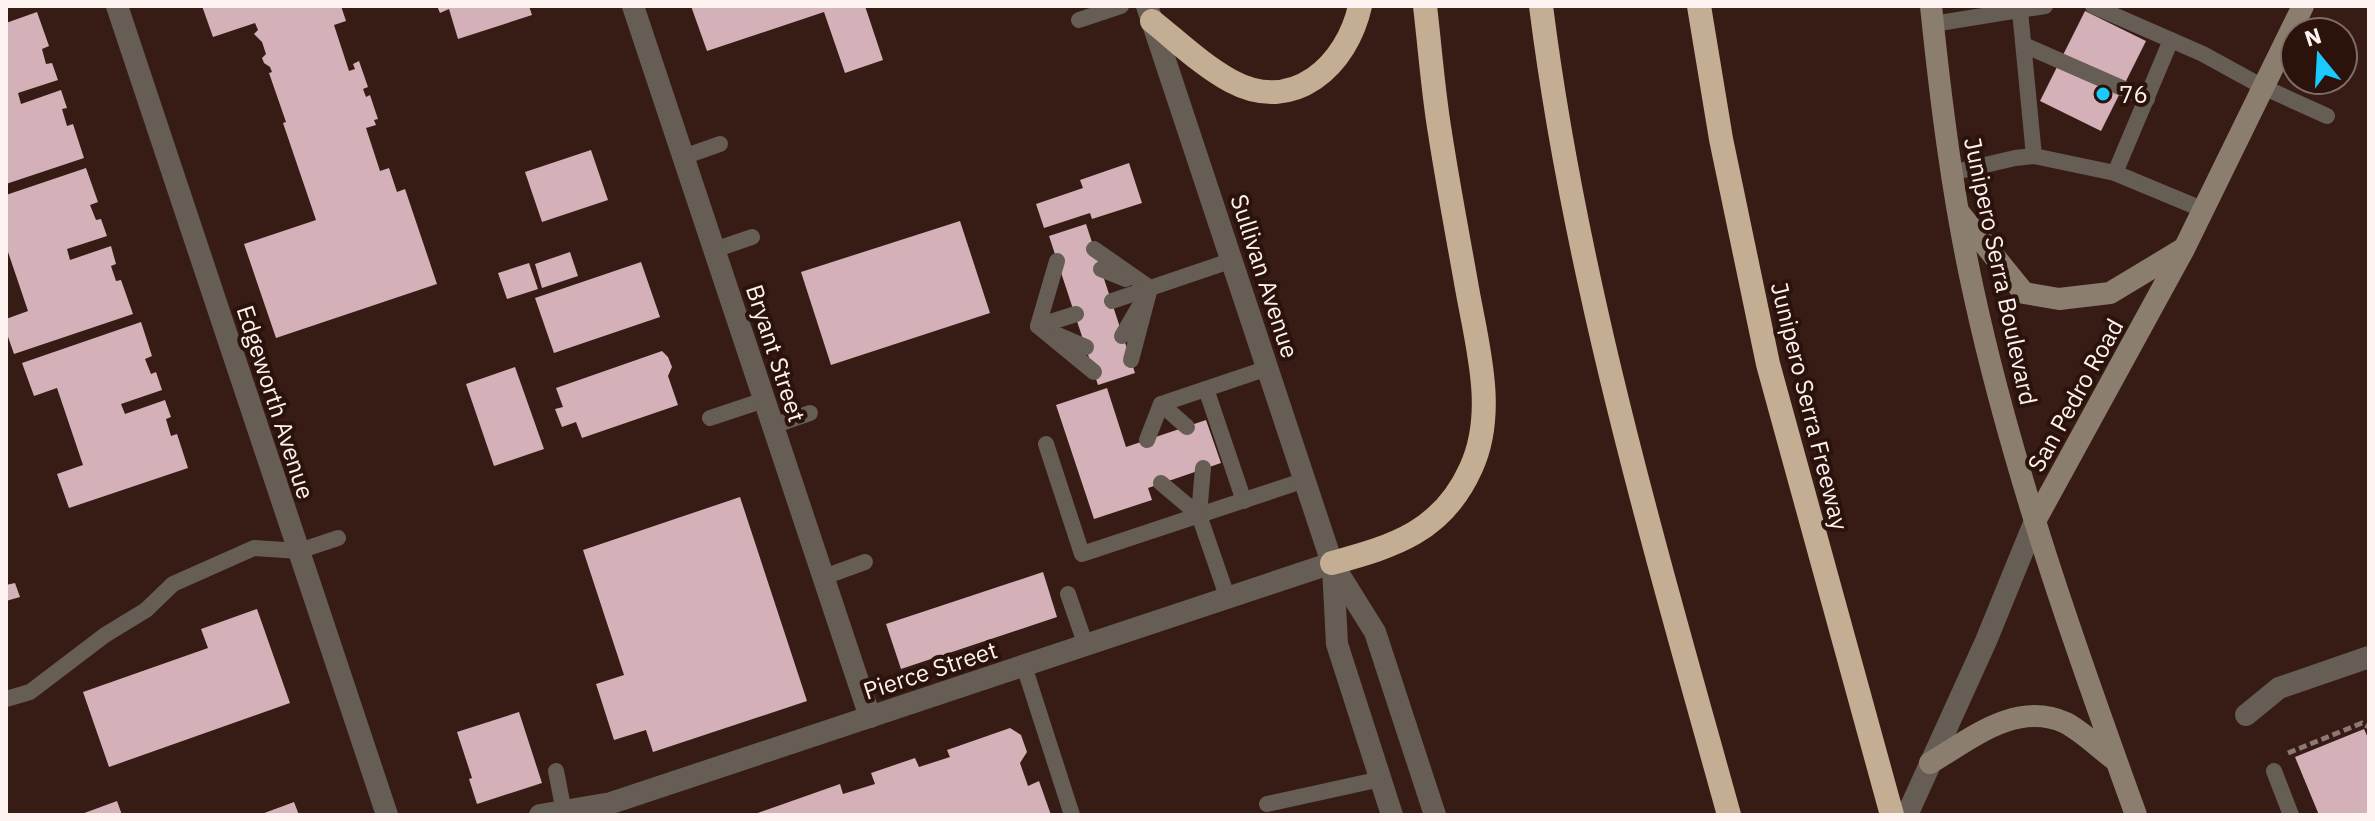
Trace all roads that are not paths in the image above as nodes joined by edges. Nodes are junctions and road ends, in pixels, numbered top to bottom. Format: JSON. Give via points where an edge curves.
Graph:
{"nodes":[{"id":1,"x":117,"y":6,"type":"edge"},
{"id":2,"x":633,"y":6,"type":"edge"},
{"id":3,"x":1121,"y":6,"type":"edge"},
{"id":4,"x":1360,"y":6,"type":"edge"},
{"id":5,"x":1425,"y":6,"type":"edge"},
{"id":6,"x":1541,"y":6,"type":"edge"},
{"id":7,"x":1699,"y":6,"type":"edge"},
{"id":8,"x":2045,"y":6,"type":"edge"},
{"id":9,"x":2093,"y":6,"type":"edge"},
{"id":10,"x":2303,"y":6,"type":"edge"},
{"id":11,"x":2020,"y":11,"type":"junction"},
{"id":12,"x":1149,"y":13,"type":"edge"},
{"id":13,"x":1932,"y":15,"type":"edge"},
{"id":14,"x":1079,"y":20,"type":"dead end"},
{"id":15,"x":2171,"y":40,"type":"junction"},
{"id":16,"x":2024,"y":45,"type":"junction"},
{"id":17,"x":2263,"y":87,"type":"junction"},
{"id":18,"x":2147,"y":99,"type":"junction"},
{"id":19,"x":2327,"y":116,"type":"dead end"},
{"id":20,"x":720,"y":144,"type":"dead end"},
{"id":21,"x":2034,"y":156,"type":"junction"},
{"id":22,"x":683,"y":157,"type":"junction"},
{"id":23,"x":1951,"y":173,"type":"junction"},
{"id":24,"x":2115,"y":173,"type":"junction"},
{"id":25,"x":2204,"y":210,"type":"junction"},
{"id":26,"x":1958,"y":213,"type":"junction"},
{"id":27,"x":752,"y":237,"type":"dead end"},
{"id":28,"x":1094,"y":249,"type":"dead end"},
{"id":29,"x":2184,"y":249,"type":"junction"},
{"id":30,"x":714,"y":250,"type":"junction"},
{"id":31,"x":1233,"y":260,"type":"junction"},
{"id":32,"x":1057,"y":261,"type":"dead end"},
{"id":33,"x":1101,"y":269,"type":"dead end"},
{"id":34,"x":1064,"y":281,"type":"dead end"},
{"id":35,"x":1150,"y":288,"type":"junction"},
{"id":36,"x":1112,"y":301,"type":"dead end"},
{"id":37,"x":1076,"y":314,"type":"dead end"},
{"id":38,"x":1038,"y":326,"type":"junction"},
{"id":39,"x":1122,"y":336,"type":"dead end"},
{"id":40,"x":1086,"y":347,"type":"dead end"},
{"id":41,"x":1131,"y":360,"type":"dead end"},
{"id":42,"x":1268,"y":368,"type":"junction"},
{"id":43,"x":1094,"y":372,"type":"dead end"},
{"id":44,"x":1206,"y":389,"type":"junction"},
{"id":45,"x":764,"y":400,"type":"junction"},
{"id":46,"x":1161,"y":404,"type":"junction"},
{"id":47,"x":810,"y":413,"type":"dead end"},
{"id":48,"x":710,"y":418,"type":"dead end"},
{"id":49,"x":773,"y":426,"type":"junction"},
{"id":50,"x":1187,"y":427,"type":"dead end"},
{"id":51,"x":1147,"y":440,"type":"dead end"},
{"id":52,"x":1046,"y":444,"type":"dead end"},
{"id":53,"x":1203,"y":468,"type":"dead end"},
{"id":54,"x":1305,"y":480,"type":"junction"},
{"id":55,"x":1161,"y":483,"type":"dead end"},
{"id":56,"x":1244,"y":501,"type":"junction"},
{"id":57,"x":1199,"y":515,"type":"junction"},
{"id":58,"x":2035,"y":521,"type":"junction"},
{"id":59,"x":338,"y":538,"type":"dead end"},
{"id":60,"x":299,"y":551,"type":"junction"},
{"id":61,"x":865,"y":562,"type":"dead end"},
{"id":62,"x":1332,"y":563,"type":"junction"},
{"id":63,"x":824,"y":577,"type":"junction"},
{"id":64,"x":1068,"y":594,"type":"dead end"},
{"id":65,"x":1228,"y":599,"type":"junction"},
{"id":66,"x":1086,"y":646,"type":"junction"},
{"id":67,"x":2369,"y":657,"type":"edge"},
{"id":68,"x":1024,"y":666,"type":"junction"},
{"id":69,"x":6,"y":699,"type":"edge"},
{"id":70,"x":2246,"y":715,"type":"dead end"},
{"id":71,"x":870,"y":717,"type":"junction"},
{"id":72,"x":2116,"y":761,"type":"junction"},
{"id":73,"x":1930,"y":763,"type":"junction"},
{"id":74,"x":556,"y":771,"type":"dead end"},
{"id":75,"x":2274,"y":771,"type":"dead end"},
{"id":76,"x":1381,"y":779,"type":"junction"},
{"id":77,"x":1267,"y":804,"type":"dead end"},
{"id":78,"x":564,"y":812,"type":"junction"},
{"id":79,"x":387,"y":815,"type":"edge"},
{"id":80,"x":540,"y":815,"type":"edge"},
{"id":81,"x":1072,"y":815,"type":"edge"},
{"id":82,"x":1392,"y":815,"type":"edge"},
{"id":83,"x":1435,"y":815,"type":"edge"},
{"id":84,"x":1729,"y":815,"type":"edge"},
{"id":85,"x":1892,"y":815,"type":"edge"},
{"id":86,"x":1907,"y":815,"type":"edge"},
{"id":87,"x":2136,"y":815,"type":"edge"},
{"id":88,"x":2291,"y":815,"type":"edge"}],
"edges":[{"from":1,"to":60,"type":"street","name":"Edgeworth Avenue"},
{"from":2,"to":22,"type":"street","name":"Bryant Street"},
{"from":3,"to":14,"type":"lane"},
{"from":4,"to":12,"type":"highway","via":[[1345,47],[1327,69],[1307,84],[1282,90],[1232,82]]},
{"from":5,"to":62,"type":"highway","via":[[1440,132],[1482,377],[1482,432],[1463,483],[1429,524],[1382,550]]},
{"from":6,"to":84,"type":"highway","via":[[1568,180],[1600,333]]},
{"from":7,"to":85,"type":"highway","name":"Junipero Serra Freeway","via":[[1768,364]]},
{"from":8,"to":11,"type":"lane"},
{"from":9,"to":15,"type":"lane"},
{"from":10,"to":17,"type":"main road","name":"San Pedro Road"},
{"from":11,"to":13,"type":"lane"},
{"from":11,"to":16,"type":"lane"},
{"from":12,"to":31,"type":"street","name":"Sullivan Avenue"},
{"from":13,"to":23,"type":"main road","name":"Junipero Serra Boulevard"},
{"from":15,"to":17,"type":"lane"},
{"from":15,"to":18,"type":"lane"},
{"from":16,"to":18,"type":"lane"},
{"from":16,"to":21,"type":"lane"},
{"from":17,"to":19,"type":"lane"},
{"from":17,"to":25,"type":"main road","name":"San Pedro Road"},
{"from":18,"to":24,"type":"lane"},
{"from":20,"to":22,"type":"lane"},
{"from":21,"to":23,"type":"lane"},
{"from":21,"to":24,"type":"lane"},
{"from":22,"to":30,"type":"street","name":"Bryant Street"},
{"from":23,"to":26,"type":"main road","name":"Junipero Serra Boulevard"},
{"from":24,"to":25,"type":"lane"},
{"from":25,"to":29,"type":"main road","name":"San Pedro Road"},
{"from":26,"to":29,"type":"main road","via":[[2024,293],[2059,299],[2110,293]]},
{"from":26,"to":58,"type":"main road","name":"Junipero Serra Boulevard","via":[[1991,367]]},
{"from":27,"to":30,"type":"lane"},
{"from":28,"to":35,"type":"lane"},
{"from":29,"to":58,"type":"main road","name":"San Pedro Road"},
{"from":30,"to":45,"type":"street","name":"Bryant Street"},
{"from":31,"to":35,"type":"lane"},
{"from":31,"to":42,"type":"street","name":"Sullivan Avenue"},
{"from":32,"to":38,"type":"lane"},
{"from":33,"to":35,"type":"lane"},
{"from":34,"to":38,"type":"lane"},
{"from":35,"to":36,"type":"lane"},
{"from":35,"to":39,"type":"lane"},
{"from":35,"to":41,"type":"lane"},
{"from":37,"to":38,"type":"lane"},
{"from":38,"to":40,"type":"lane"},
{"from":38,"to":43,"type":"lane"},
{"from":42,"to":44,"type":"lane"},
{"from":42,"to":54,"type":"street","name":"Sullivan Avenue"},
{"from":44,"to":46,"type":"lane"},
{"from":44,"to":56,"type":"lane"},
{"from":45,"to":48,"type":"lane"},
{"from":45,"to":49,"type":"street","name":"Bryant Street"},
{"from":46,"to":50,"type":"lane"},
{"from":46,"to":51,"type":"lane"},
{"from":47,"to":49,"type":"lane"},
{"from":49,"to":63,"type":"street","name":"Bryant Street"},
{"from":52,"to":57,"type":"lane","via":[[1082,554]]},
{"from":53,"to":57,"type":"lane"},
{"from":54,"to":56,"type":"lane"},
{"from":54,"to":62,"type":"street","name":"Sullivan Avenue"},
{"from":55,"to":57,"type":"lane"},
{"from":56,"to":57,"type":"lane"},
{"from":57,"to":65,"type":"lane"},
{"from":58,"to":72,"type":"main road","name":"Junipero Serra Boulevard"},
{"from":58,"to":73,"type":"street","name":"San Pedro Road"},
{"from":59,"to":60,"type":"lane"},
{"from":60,"to":69,"type":"lane","via":[[254,548],[173,584],[146,610],[30,692]]},
{"from":60,"to":79,"type":"street","name":"Edgeworth Avenue"},
{"from":61,"to":63,"type":"lane"},
{"from":62,"to":65,"type":"street","name":"Pierce Street"},
{"from":62,"to":76,"type":"street","name":"Sullivan Avenue","via":[[1337,644]]},
{"from":62,"to":83,"type":"street","name":"Sullivan Avenue","via":[[1375,632]]},
{"from":63,"to":71,"type":"street","name":"Bryant Street"},
{"from":64,"to":66,"type":"lane"},
{"from":65,"to":66,"type":"street","name":"Pierce Street"},
{"from":66,"to":68,"type":"street","name":"Pierce Street"},
{"from":67,"to":70,"type":"street","via":[[2279,688]]},
{"from":68,"to":71,"type":"street","name":"Pierce Street"},
{"from":68,"to":81,"type":"lane"},
{"from":71,"to":78,"type":"street","name":"Pierce Street","via":[[611,803]]},
{"from":72,"to":73,"type":"main road","via":[[2067,724],[2038,714],[1994,725]]},
{"from":72,"to":87,"type":"main road","name":"Junipero Serra Boulevard"},
{"from":73,"to":86,"type":"street","name":"San Pedro Road"},
{"from":74,"to":78,"type":"lane"},
{"from":75,"to":88,"type":"lane"},
{"from":76,"to":77,"type":"lane"},
{"from":76,"to":82,"type":"street","name":"Sullivan Avenue"},
{"from":78,"to":80,"type":"street","name":"Pierce Street"}]}
